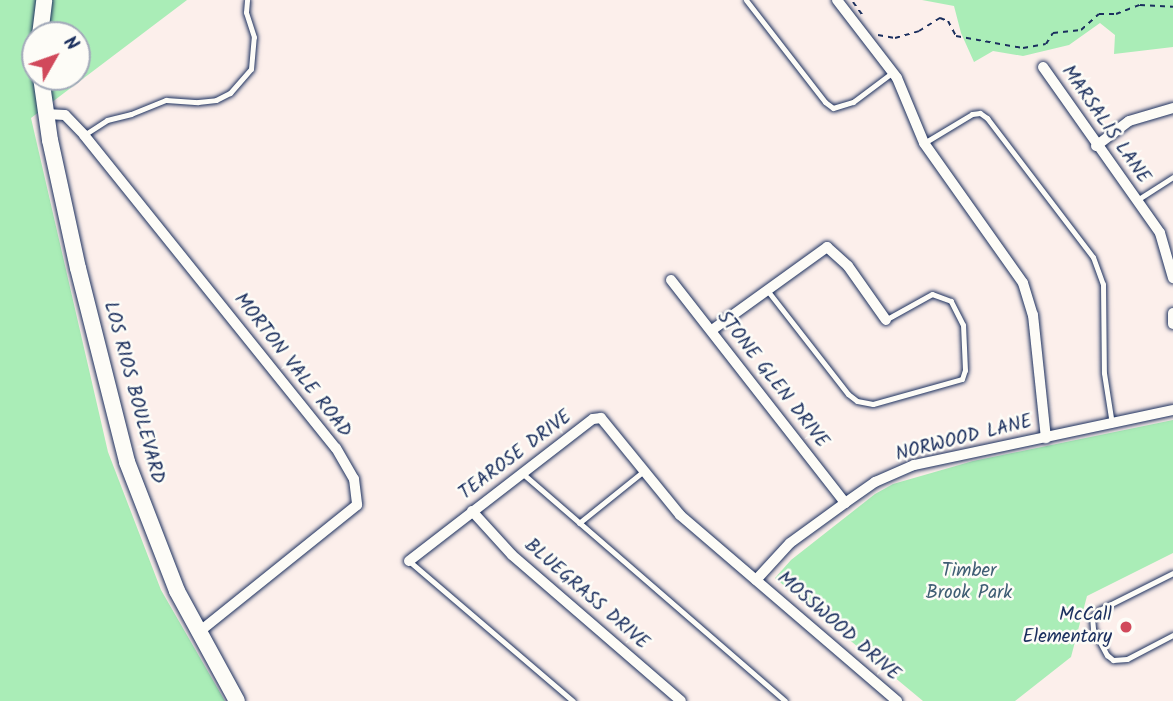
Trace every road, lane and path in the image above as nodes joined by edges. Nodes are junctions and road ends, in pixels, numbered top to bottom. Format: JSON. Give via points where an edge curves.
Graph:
{"nodes":[{"id":1,"x":44,"y":0,"type":"edge"},
{"id":2,"x":247,"y":0,"type":"edge"},
{"id":3,"x":746,"y":0,"type":"edge"},
{"id":4,"x":837,"y":0,"type":"edge"},
{"id":5,"x":851,"y":0,"type":"edge"},
{"id":6,"x":1173,"y":7,"type":"edge"},
{"id":7,"x":42,"y":21,"type":"edge"},
{"id":8,"x":868,"y":22,"type":"dead end"},
{"id":9,"x":875,"y":34,"type":"dead end"},
{"id":10,"x":1043,"y":67,"type":"dead end"},
{"id":11,"x":893,"y":72,"type":"junction"},
{"id":12,"x":43,"y":91,"type":"edge"},
{"id":13,"x":1173,"y":108,"type":"edge"},
{"id":14,"x":46,"y":114,"type":"junction"},
{"id":15,"x":84,"y":135,"type":"junction"},
{"id":16,"x":924,"y":143,"type":"junction"},
{"id":17,"x":1096,"y":146,"type":"junction"},
{"id":18,"x":1173,"y":177,"type":"edge"},
{"id":19,"x":1137,"y":200,"type":"junction"},
{"id":20,"x":1173,"y":278,"type":"edge"},
{"id":21,"x":671,"y":280,"type":"dead end"},
{"id":22,"x":767,"y":290,"type":"junction"},
{"id":23,"x":1173,"y":313,"type":"edge"},
{"id":24,"x":886,"y":320,"type":"joint"},
{"id":25,"x":1173,"y":324,"type":"edge"},
{"id":26,"x":712,"y":330,"type":"junction"},
{"id":27,"x":1173,"y":410,"type":"edge"},
{"id":28,"x":1112,"y":424,"type":"junction"},
{"id":29,"x":1046,"y":438,"type":"junction"},
{"id":30,"x":645,"y":470,"type":"junction"},
{"id":31,"x":522,"y":473,"type":"junction"},
{"id":32,"x":845,"y":503,"type":"junction"},
{"id":33,"x":472,"y":511,"type":"junction"},
{"id":34,"x":579,"y":523,"type":"junction"},
{"id":35,"x":409,"y":561,"type":"joint"},
{"id":36,"x":1173,"y":573,"type":"edge"},
{"id":37,"x":756,"y":580,"type":"junction"},
{"id":38,"x":198,"y":632,"type":"junction"},
{"id":39,"x":1173,"y":635,"type":"edge"},
{"id":40,"x":237,"y":701,"type":"edge"},
{"id":41,"x":573,"y":701,"type":"edge"},
{"id":42,"x":681,"y":701,"type":"edge"},
{"id":43,"x":785,"y":701,"type":"edge"},
{"id":44,"x":897,"y":701,"type":"edge"}],
"edges":[{"from":1,"to":7,"type":"street"},
{"from":2,"to":15,"type":"lane","via":[[254,37],[251,69],[230,93],[198,102],[166,100],[107,120]]},
{"from":3,"to":11,"type":"lane","via":[[833,108],[853,102]]},
{"from":4,"to":11,"type":"street"},
{"from":5,"to":8,"type":"path"},
{"from":6,"to":9,"type":"path","via":[[1140,5],[1116,14],[1099,14],[1081,30],[1053,33],[1046,44],[1023,48],[956,36],[948,21],[940,18],[919,32],[895,37]]},
{"from":10,"to":17,"type":"street","name":"MARSALIS LANE"},
{"from":11,"to":16,"type":"street"},
{"from":12,"to":14,"type":"street","name":"LOS RIOS BOULEVARD"},
{"from":13,"to":17,"type":"street","via":[[1129,121]]},
{"from":14,"to":15,"type":"street","name":"MORTON VALE ROAD","via":[[65,115]]},
{"from":14,"to":38,"type":"street","name":"LOS RIOS BOULEVARD","via":[[121,440],[154,537]]},
{"from":15,"to":38,"type":"street","name":"MORTON VALE ROAD","via":[[335,448],[354,480],[357,505]]},
{"from":16,"to":28,"type":"lane","via":[[980,113],[1093,257],[1102,284],[1104,373]]},
{"from":16,"to":29,"type":"street","via":[[1014,267],[1029,299]]},
{"from":17,"to":19,"type":"street","name":"MARSALIS LANE"},
{"from":18,"to":19,"type":"lane"},
{"from":19,"to":20,"type":"street","name":"MARSALIS LANE","via":[[1163,239]]},
{"from":21,"to":26,"type":"street","name":"STONE GLEN DRIVE"},
{"from":22,"to":24,"type":"street","via":[[827,247],[848,266]]},
{"from":22,"to":24,"type":"lane","via":[[857,401],[873,404],[962,379],[963,325],[946,297],[925,296]]},
{"from":22,"to":26,"type":"street"},
{"from":23,"to":25,"type":"street"},
{"from":26,"to":32,"type":"street","name":"STONE GLEN DRIVE"},
{"from":27,"to":28,"type":"street","name":"NORWOOD LANE"},
{"from":28,"to":29,"type":"street","name":"NORWOOD LANE"},
{"from":29,"to":32,"type":"street","name":"NORWOOD LANE","via":[[914,465],[875,482]]},
{"from":30,"to":31,"type":"street","name":"TEAROSE DRIVE","via":[[605,420],[597,418]]},
{"from":30,"to":34,"type":"lane"},
{"from":30,"to":37,"type":"street","name":"TEAROSE DRIVE","via":[[680,515]]},
{"from":31,"to":33,"type":"street","name":"TEAROSE DRIVE"},
{"from":31,"to":34,"type":"lane"},
{"from":32,"to":37,"type":"street","name":"NORWOOD LANE","via":[[790,543]]},
{"from":33,"to":35,"type":"street","name":"TEAROSE DRIVE"},
{"from":33,"to":42,"type":"street","name":"BLUEGRASS DRIVE","via":[[512,555]]},
{"from":34,"to":43,"type":"lane"},
{"from":35,"to":41,"type":"lane"},
{"from":36,"to":39,"type":"lane","via":[[1093,617],[1093,629],[1114,660],[1127,659]]},
{"from":37,"to":44,"type":"street","name":"MOSSWOOD DRIVE"},
{"from":38,"to":40,"type":"street","name":"LOS RIOS BOULEVARD"}]}
